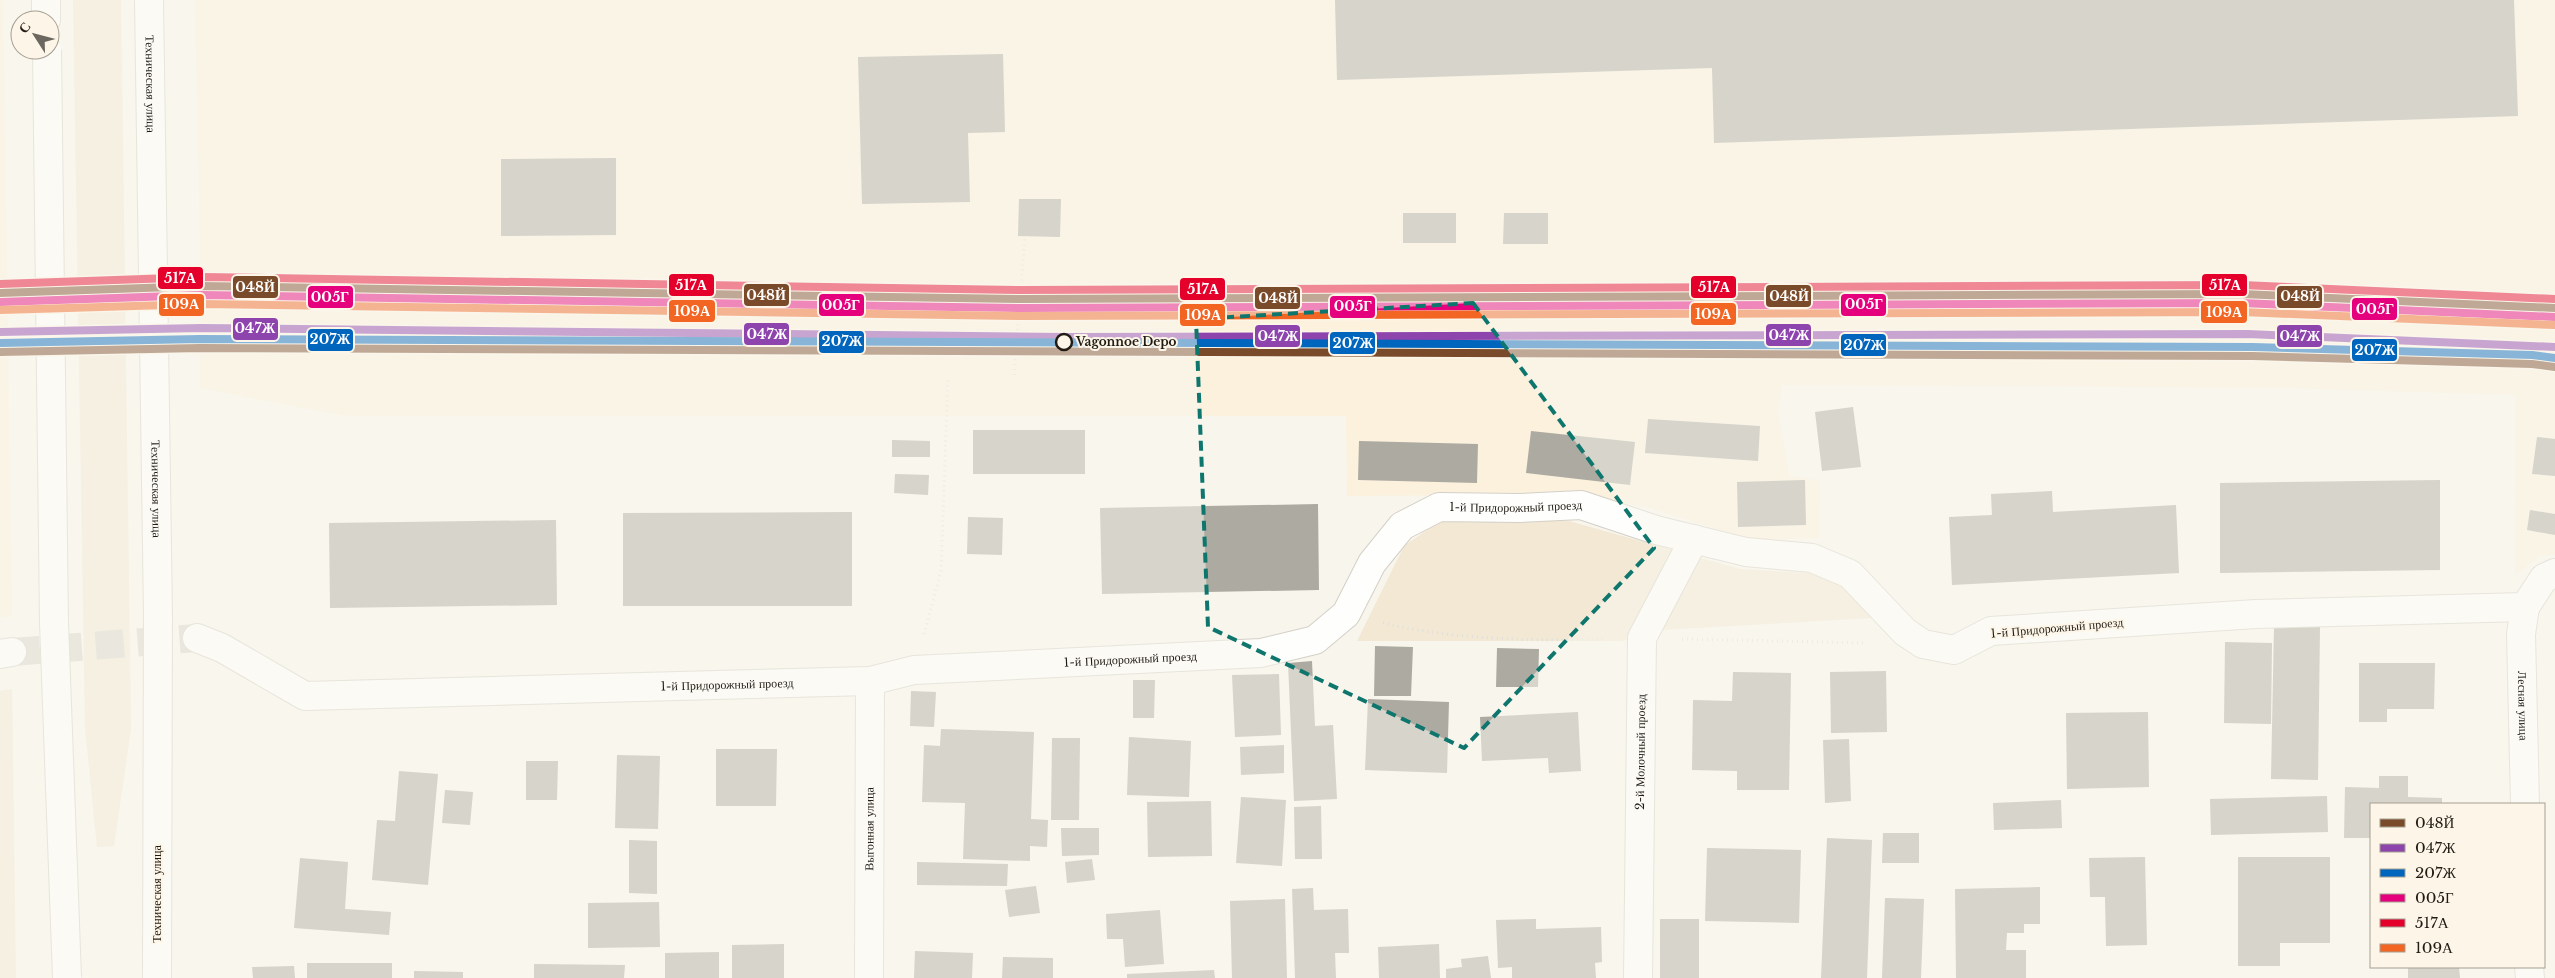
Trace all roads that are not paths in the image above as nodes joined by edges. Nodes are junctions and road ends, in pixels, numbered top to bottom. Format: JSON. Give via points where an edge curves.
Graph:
{"nodes":[{"id":1,"x":149,"y":0,"type":"edge"},
{"id":2,"x":47,"y":60,"type":"edge"},
{"id":3,"x":1694,"y":539,"type":"junction"},
{"id":4,"x":2555,"y":573,"type":"edge"},
{"id":5,"x":2524,"y":607,"type":"junction"},
{"id":6,"x":197,"y":638,"type":"tunnel mouth"},
{"id":7,"x":870,"y":681,"type":"junction"},
{"id":8,"x":2525,"y":803,"type":"edge"},
{"id":9,"x":67,"y":978,"type":"edge"},
{"id":10,"x":157,"y":978,"type":"edge"},
{"id":11,"x":869,"y":978,"type":"edge"},
{"id":12,"x":1638,"y":978,"type":"edge"}],
"edges":[{"from":1,"to":10,"type":"street","name":"Техническая улица","bridge":true,"via":[[158,616]]},
{"from":2,"to":9,"type":"street","bridge":true,"via":[[54,623]]},
{"from":3,"to":5,"type":"street","name":"1-й Придорожный проезд","via":[[1746,552],[1812,558],[1850,574],[1905,632],[1923,644],[1954,650],[1991,631],[2256,614]]},
{"from":3,"to":7,"type":"street","name":"1-й Придорожный проезд","via":[[1581,505],[1439,507],[1402,526],[1372,564],[1346,614],[1315,640],[1261,653],[914,670]]},
{"from":3,"to":12,"type":"street","name":"2-й Молочный проезд","via":[[1642,638]]},
{"from":4,"to":5,"type":"street","via":[[2544,578]]},
{"from":5,"to":8,"type":"street","name":"Лесная улица","via":[[2521,634]]},
{"from":6,"to":7,"type":"street","name":"1-й Придорожный проезд","via":[[222,648],[305,696]]},
{"from":7,"to":11,"type":"street","name":"Выгонная улица"}]}
